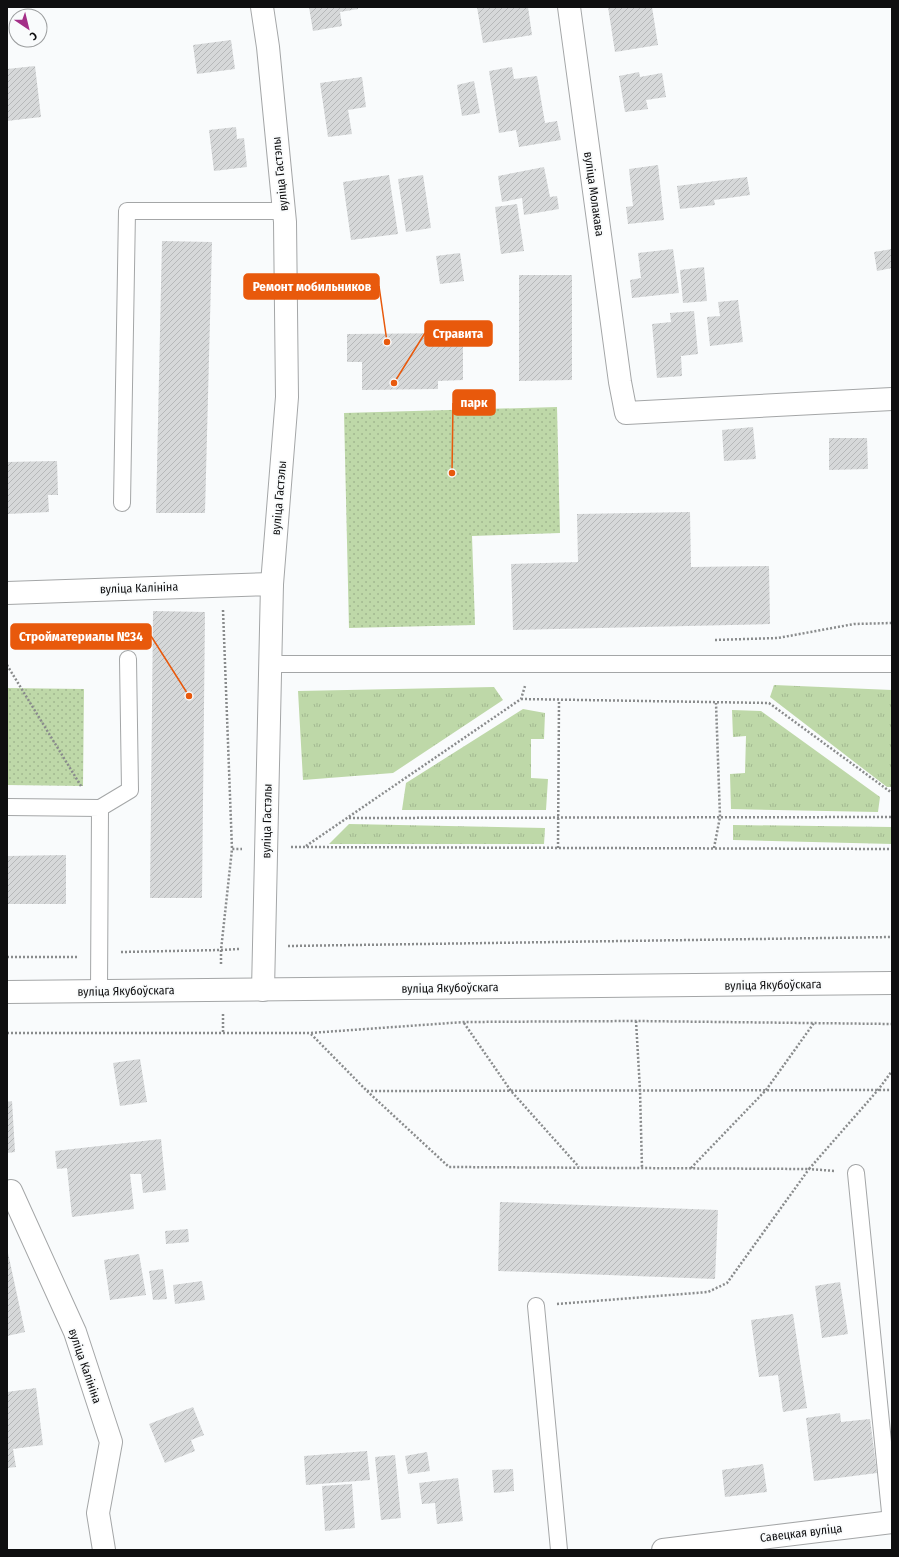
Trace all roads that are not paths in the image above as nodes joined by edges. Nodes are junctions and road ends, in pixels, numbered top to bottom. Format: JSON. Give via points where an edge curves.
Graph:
{"nodes":[{"id":1,"x":262,"y":7,"type":"edge"},
{"id":2,"x":568,"y":7,"type":"edge"},
{"id":3,"x":284,"y":211,"type":"junction"},
{"id":4,"x":892,"y":399,"type":"edge"},
{"id":5,"x":122,"y":503,"type":"dead end"},
{"id":6,"x":272,"y":584,"type":"junction"},
{"id":7,"x":7,"y":592,"type":"edge"},
{"id":8,"x":128,"y":658,"type":"dead end"},
{"id":9,"x":270,"y":664,"type":"junction"},
{"id":10,"x":892,"y":664,"type":"edge"},
{"id":11,"x":7,"y":807,"type":"edge"},
{"id":12,"x":100,"y":808,"type":"junction"},
{"id":13,"x":892,"y":984,"type":"edge"},
{"id":14,"x":263,"y":990,"type":"junction"},
{"id":15,"x":99,"y":991,"type":"junction"},
{"id":16,"x":7,"y":992,"type":"edge"},
{"id":17,"x":856,"y":1173,"type":"road end"},
{"id":18,"x":10,"y":1191,"type":"dead end"},
{"id":19,"x":536,"y":1306,"type":"road end"},
{"id":20,"x":892,"y":1522,"type":"edge"},
{"id":21,"x":104,"y":1550,"type":"edge"},
{"id":22,"x":559,"y":1550,"type":"edge"},
{"id":23,"x":663,"y":1550,"type":"edge"}],
"edges":[{"from":1,"to":3,"type":"main road","name":"вуліца Гастэлы"},
{"from":2,"to":4,"type":"main road","name":"вуліца Молакава","via":[[626,413]]},
{"from":3,"to":5,"type":"lane","via":[[127,211]]},
{"from":3,"to":6,"type":"main road","name":"вуліца Гастэлы","via":[[287,396]]},
{"from":6,"to":7,"type":"main road","name":"вуліца Калініна"},
{"from":6,"to":9,"type":"main road","name":"вуліца Гастэлы"},
{"from":8,"to":12,"type":"lane","via":[[130,790]]},
{"from":9,"to":10,"type":"lane"},
{"from":9,"to":14,"type":"main road","name":"вуліца Гастэлы"},
{"from":11,"to":12,"type":"lane"},
{"from":12,"to":15,"type":"lane"},
{"from":13,"to":14,"type":"main road","name":"вуліца Якубоўскага"},
{"from":14,"to":15,"type":"main road","name":"вуліца Якубоўскага"},
{"from":15,"to":16,"type":"main road","name":"вуліца Якубоўскага"},
{"from":17,"to":20,"type":"lane"},
{"from":18,"to":21,"type":"main road","name":"вуліца Калініна","via":[[75,1332],[111,1442],[98,1512]]},
{"from":19,"to":22,"type":"lane"},
{"from":20,"to":23,"type":"main road","name":"Савецкая вуліца"}]}
